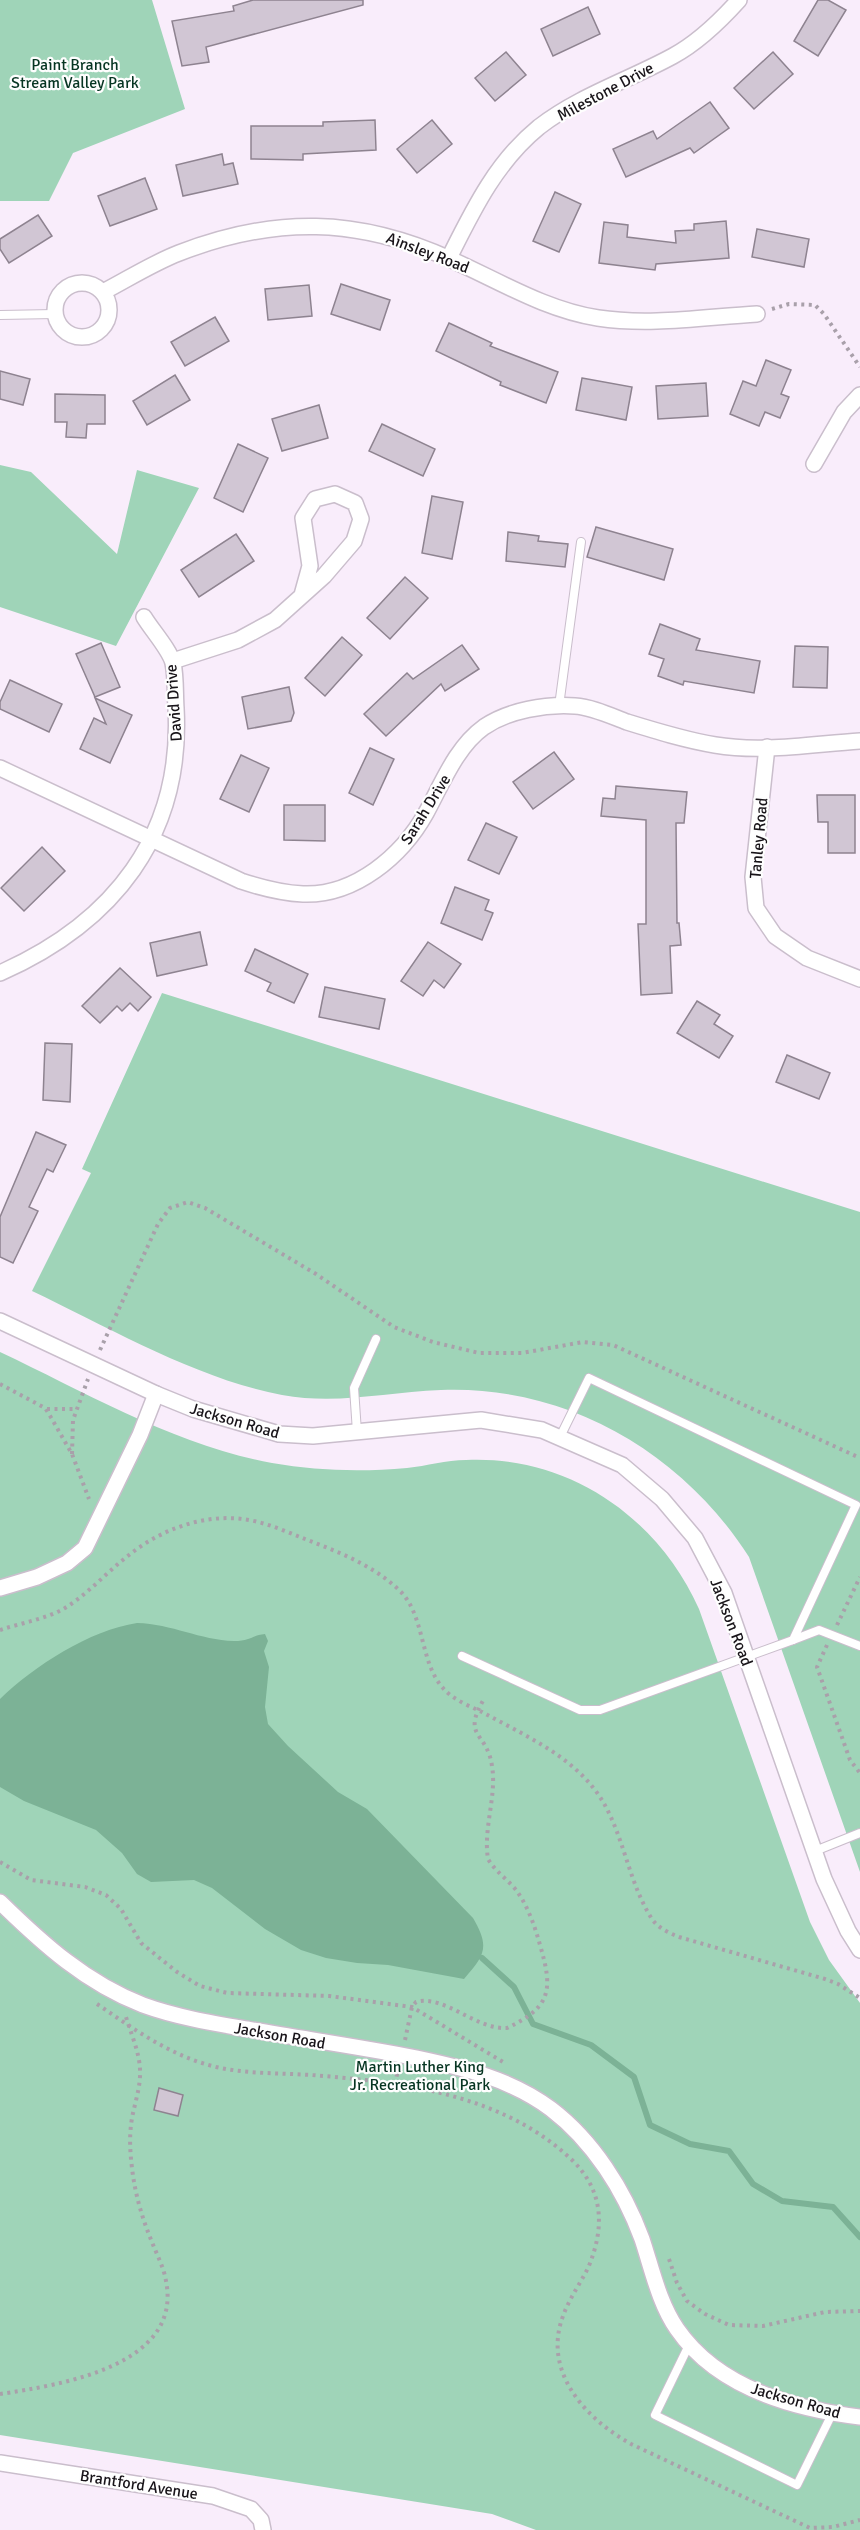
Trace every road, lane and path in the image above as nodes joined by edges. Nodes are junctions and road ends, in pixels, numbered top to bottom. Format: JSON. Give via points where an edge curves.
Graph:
{"nodes":[{"id":1,"x":739,"y":0,"type":"edge"},
{"id":2,"x":449,"y":258,"type":"junction"},
{"id":3,"x":103,"y":292,"type":"junction"},
{"id":4,"x":55,"y":314,"type":"junction"},
{"id":5,"x":757,"y":314,"type":"joint"},
{"id":6,"x":0,"y":315,"type":"edge"},
{"id":7,"x":860,"y":367,"type":"edge"},
{"id":8,"x":860,"y":395,"type":"edge"},
{"id":9,"x":814,"y":464,"type":"dead end"},
{"id":10,"x":581,"y":542,"type":"dead end"},
{"id":11,"x":302,"y":595,"type":"junction"},
{"id":12,"x":144,"y":617,"type":"dead end"},
{"id":13,"x":173,"y":661,"type":"junction"},
{"id":14,"x":559,"y":706,"type":"junction"},
{"id":15,"x":860,"y":741,"type":"edge"},
{"id":16,"x":767,"y":747,"type":"junction"},
{"id":17,"x":0,"y":768,"type":"edge"},
{"id":18,"x":151,"y":839,"type":"junction"},
{"id":19,"x":0,"y":973,"type":"edge"},
{"id":20,"x":860,"y":979,"type":"edge"},
{"id":21,"x":0,"y":1321,"type":"edge"},
{"id":22,"x":376,"y":1339,"type":"dead end"},
{"id":23,"x":95,"y":1364,"type":"junction"},
{"id":24,"x":0,"y":1384,"type":"edge"},
{"id":25,"x":156,"y":1394,"type":"junction"},
{"id":26,"x":45,"y":1408,"type":"junction"},
{"id":27,"x":76,"y":1409,"type":"junction"},
{"id":28,"x":357,"y":1432,"type":"junction"},
{"id":29,"x":560,"y":1437,"type":"junction"},
{"id":30,"x":72,"y":1454,"type":"junction"},
{"id":31,"x":860,"y":1458,"type":"edge"},
{"id":32,"x":90,"y":1503,"type":"dead end"},
{"id":33,"x":860,"y":1577,"type":"edge"},
{"id":34,"x":0,"y":1588,"type":"edge"},
{"id":35,"x":0,"y":1630,"type":"edge"},
{"id":36,"x":832,"y":1635,"type":"junction"},
{"id":37,"x":793,"y":1640,"type":"junction"},
{"id":38,"x":860,"y":1646,"type":"edge"},
{"id":39,"x":462,"y":1656,"type":"dead end"},
{"id":40,"x":747,"y":1658,"type":"junction"},
{"id":41,"x":484,"y":1699,"type":"dead end"},
{"id":42,"x":477,"y":1710,"type":"junction"},
{"id":43,"x":860,"y":1773,"type":"edge"},
{"id":44,"x":860,"y":1833,"type":"edge"},
{"id":45,"x":815,"y":1851,"type":"junction"},
{"id":46,"x":0,"y":1862,"type":"edge"},
{"id":47,"x":0,"y":1902,"type":"edge"},
{"id":48,"x":860,"y":1950,"type":"edge"},
{"id":49,"x":860,"y":1998,"type":"edge"},
{"id":50,"x":129,"y":1999,"type":"junction"},
{"id":51,"x":90,"y":2000,"type":"dead end"},
{"id":52,"x":412,"y":2007,"type":"junction"},
{"id":53,"x":129,"y":2027,"type":"junction"},
{"id":54,"x":402,"y":2055,"type":"junction"},
{"id":55,"x":505,"y":2063,"type":"dead end"},
{"id":56,"x":395,"y":2084,"type":"junction"},
{"id":57,"x":666,"y":2253,"type":"dead end"},
{"id":58,"x":860,"y":2311,"type":"edge"},
{"id":59,"x":689,"y":2345,"type":"junction"},
{"id":60,"x":0,"y":2394,"type":"edge"},
{"id":61,"x":833,"y":2412,"type":"junction"},
{"id":62,"x":860,"y":2416,"type":"edge"},
{"id":63,"x":0,"y":2463,"type":"edge"},
{"id":64,"x":860,"y":2520,"type":"edge"},
{"id":65,"x":263,"y":2530,"type":"edge"}],
"edges":[{"from":1,"to":2,"type":"street","name":"Milestone Drive","via":[[725,16],[675,55],[574,104],[539,128],[508,158],[479,197]]},
{"from":2,"to":3,"type":"street","name":"Ainsley Road","via":[[367,230],[308,225],[260,231],[208,244],[178,254]]},
{"from":2,"to":5,"type":"street","name":"Ainsley Road","via":[[549,305],[598,318],[650,321]]},
{"from":3,"to":4,"type":"street","via":[[87,283],[68,286],[56,300]]},
{"from":3,"to":4,"type":"street","via":[[108,317],[105,325],[92,335],[74,336],[66,332]]},
{"from":4,"to":6,"type":"lane"},
{"from":5,"to":7,"type":"path","via":[[789,304],[814,305]]},
{"from":8,"to":9,"type":"street","via":[[844,412]]},
{"from":10,"to":14,"type":"lane"},
{"from":11,"to":11,"type":"street","via":[[310,566],[303,518],[315,499],[335,494],[355,503],[361,519],[354,541]]},
{"from":11,"to":13,"type":"street","via":[[275,620],[238,640]]},
{"from":12,"to":13,"type":"street","name":"David Drive"},
{"from":13,"to":18,"type":"street","name":"David Drive","via":[[178,740],[167,799]]},
{"from":14,"to":16,"type":"street","name":"Sarah Drive","via":[[577,706],[667,735],[717,746]]},
{"from":14,"to":18,"type":"street","name":"Sarah Drive","via":[[542,706],[484,727],[463,748],[408,841],[387,864],[337,889],[305,894],[273,891],[241,881]]},
{"from":15,"to":16,"type":"street","name":"Sarah Drive"},
{"from":16,"to":20,"type":"street","name":"Tanley Road","via":[[753,877],[756,908],[776,936],[807,958]]},
{"from":17,"to":18,"type":"street","name":"Sarah Drive"},
{"from":18,"to":19,"type":"street","name":"David Drive","via":[[131,873],[75,932]]},
{"from":21,"to":23,"type":"street","name":"Jackson Road"},
{"from":22,"to":28,"type":"lane","via":[[354,1388]]},
{"from":23,"to":25,"type":"street","name":"Jackson Road"},
{"from":23,"to":27,"type":"path"},
{"from":23,"to":31,"type":"path","via":[[158,1224],[170,1208],[188,1202],[237,1226],[394,1326],[433,1342],[478,1353],[522,1353],[583,1342],[613,1345]]},
{"from":24,"to":26,"type":"path"},
{"from":25,"to":28,"type":"street","name":"Jackson Road","via":[[279,1434]]},
{"from":25,"to":34,"type":"street","via":[[85,1548],[57,1568]]},
{"from":26,"to":27,"type":"path"},
{"from":26,"to":30,"type":"path"},
{"from":27,"to":30,"type":"path"},
{"from":28,"to":29,"type":"street","name":"Jackson Road","via":[[481,1420],[542,1430]]},
{"from":29,"to":37,"type":"lane","via":[[590,1378],[856,1505]]},
{"from":29,"to":40,"type":"street","name":"Jackson Road","via":[[622,1465],[662,1499],[695,1538],[724,1593]]},
{"from":30,"to":32,"type":"path"},
{"from":33,"to":36,"type":"path"},
{"from":35,"to":42,"type":"path","via":[[66,1607],[130,1555],[169,1531],[198,1521],[247,1519],[358,1561],[394,1586],[416,1617],[434,1675],[442,1688]]},
{"from":36,"to":37,"type":"lane","via":[[819,1630]]},
{"from":36,"to":38,"type":"lane"},
{"from":36,"to":43,"type":"path","via":[[817,1667],[850,1760]]},
{"from":37,"to":40,"type":"lane"},
{"from":39,"to":40,"type":"lane","via":[[580,1710],[600,1710]]},
{"from":40,"to":45,"type":"street","name":"Jackson Road"},
{"from":41,"to":42,"type":"path"},
{"from":42,"to":49,"type":"path","via":[[546,1747],[595,1790],[616,1828],[652,1920],[658,1926],[679,1937],[825,1979]]},
{"from":42,"to":52,"type":"path","via":[[473,1727],[489,1754],[494,1779],[488,1859],[517,1892],[536,1928],[549,1975],[547,1993],[533,2012],[507,2028],[494,2028],[433,2002],[420,2001]]},
{"from":44,"to":45,"type":"lane"},
{"from":45,"to":48,"type":"street","name":"Jackson Road","via":[[824,1879]]},
{"from":46,"to":52,"type":"path","via":[[31,1880],[85,1887],[106,1895],[121,1909],[148,1949],[200,1986],[228,1993],[329,1996]]},
{"from":47,"to":50,"type":"street","name":"Jackson Road","via":[[72,1967]]},
{"from":50,"to":53,"type":"path","via":[[124,2011]]},
{"from":50,"to":54,"type":"street","name":"Jackson Road","via":[[196,2020]]},
{"from":51,"to":53,"type":"path"},
{"from":52,"to":54,"type":"path"},
{"from":52,"to":55,"type":"path"},
{"from":53,"to":56,"type":"path","via":[[187,2058],[237,2071]]},
{"from":53,"to":60,"type":"path","via":[[141,2071],[129,2144],[136,2194],[166,2279],[169,2299],[165,2318],[157,2335],[143,2348],[113,2366]]},
{"from":54,"to":56,"type":"path"},
{"from":54,"to":59,"type":"street","name":"Jackson Road","via":[[509,2083],[551,2109],[585,2142],[610,2173],[628,2206],[657,2287]]},
{"from":56,"to":64,"type":"path","via":[[454,2095],[512,2118],[560,2150],[588,2178],[599,2203],[597,2230],[588,2267],[568,2303],[558,2332],[565,2378],[584,2409],[631,2444],[810,2528]]},
{"from":57,"to":58,"type":"path","via":[[687,2301],[729,2325],[763,2326],[825,2313]]},
{"from":59,"to":61,"type":"street","name":"Jackson Road","via":[[699,2357],[737,2383],[782,2400]]},
{"from":59,"to":61,"type":"lane","via":[[655,2415],[797,2485]]},
{"from":61,"to":62,"type":"street","name":"Jackson Road"},
{"from":63,"to":65,"type":"street","name":"Brantford Avenue","via":[[213,2496],[250,2509],[261,2520]]}]}
